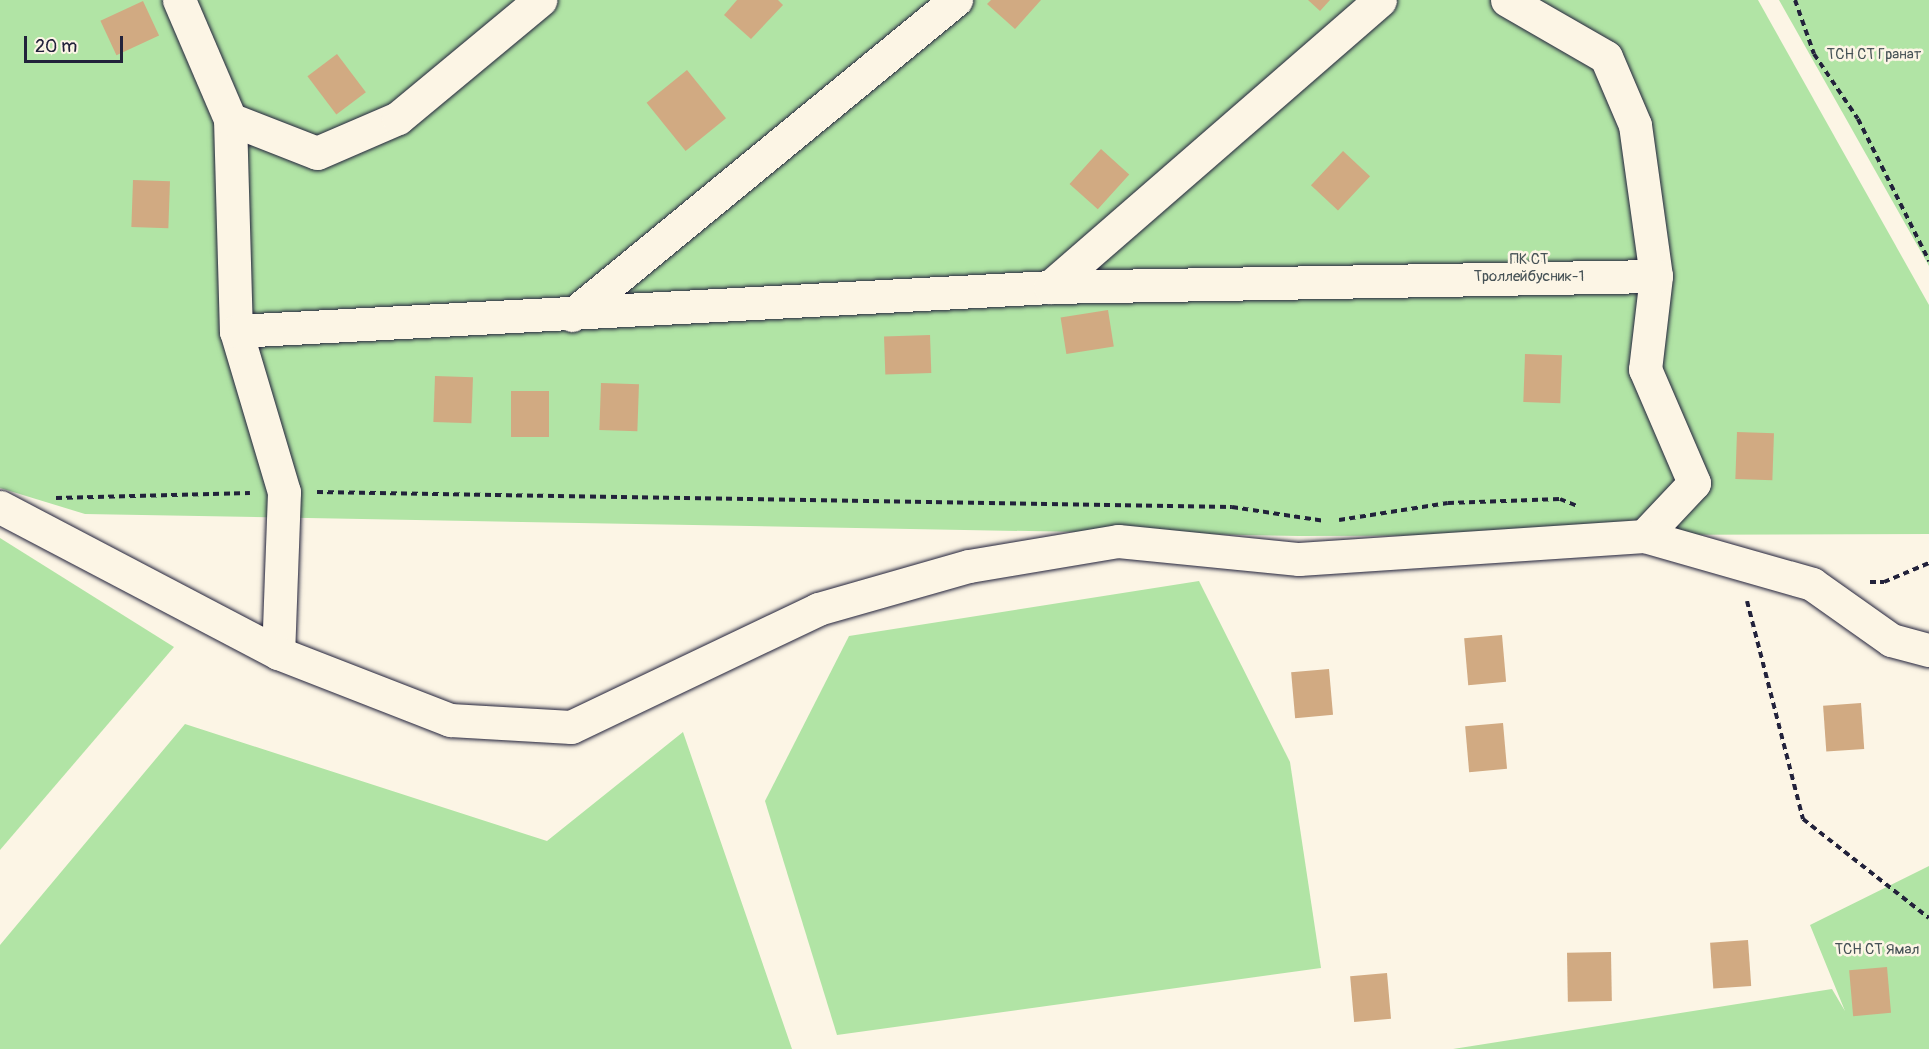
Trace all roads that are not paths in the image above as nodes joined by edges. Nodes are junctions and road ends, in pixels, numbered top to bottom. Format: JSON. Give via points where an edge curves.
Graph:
{"nodes":[{"id":1,"x":179,"y":0,"type":"edge"},
{"id":2,"x":540,"y":0,"type":"edge"},
{"id":3,"x":957,"y":0,"type":"edge"},
{"id":4,"x":1380,"y":0,"type":"edge"},
{"id":5,"x":1507,"y":0,"type":"edge"},
{"id":6,"x":230,"y":119,"type":"junction"},
{"id":7,"x":1656,"y":276,"type":"junction"},
{"id":8,"x":1050,"y":287,"type":"junction"},
{"id":9,"x":572,"y":315,"type":"junction"},
{"id":10,"x":236,"y":331,"type":"junction"},
{"id":11,"x":0,"y":507,"type":"edge"},
{"id":12,"x":1644,"y":536,"type":"junction"},
{"id":13,"x":1929,"y":651,"type":"edge"},
{"id":14,"x":278,"y":653,"type":"junction"}],
"edges":[{"from":1,"to":6,"type":"street"},
{"from":2,"to":6,"type":"street","via":[[399,118],[318,153]]},
{"from":3,"to":9,"type":"street"},
{"from":4,"to":8,"type":"street"},
{"from":5,"to":7,"type":"street","via":[[1606,57],[1635,125]]},
{"from":6,"to":10,"type":"street"},
{"from":7,"to":8,"type":"street"},
{"from":7,"to":12,"type":"street","via":[[1645,369],[1694,483]]},
{"from":8,"to":9,"type":"street"},
{"from":9,"to":10,"type":"street"},
{"from":10,"to":14,"type":"street","via":[[284,492]]},
{"from":11,"to":14,"type":"street"},
{"from":12,"to":13,"type":"street","via":[[1812,584],[1892,640]]},
{"from":12,"to":14,"type":"street","via":[[1299,559],[1118,541],[969,566],[818,609],[572,727],[450,720]]}]}
